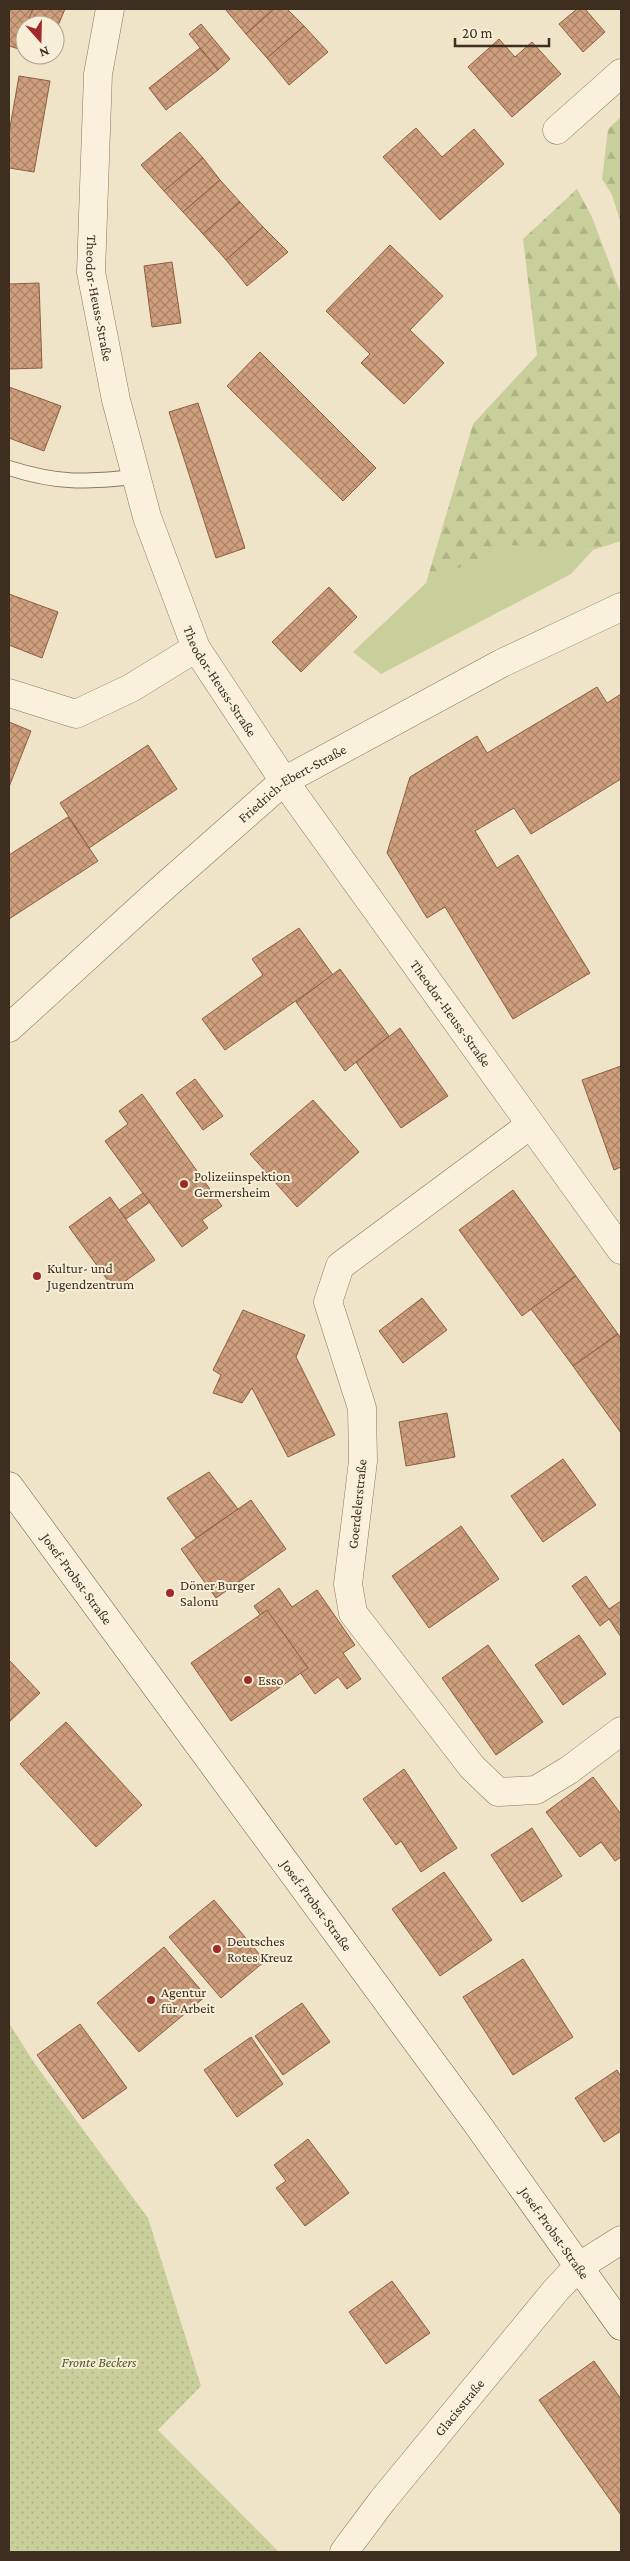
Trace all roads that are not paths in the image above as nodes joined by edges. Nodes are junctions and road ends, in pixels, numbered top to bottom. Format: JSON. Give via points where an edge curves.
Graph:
{"nodes":[{"id":1,"x":110,"y":9,"type":"edge"},
{"id":2,"x":621,"y":73,"type":"edge"},
{"id":3,"x":557,"y":130,"type":"dead end"},
{"id":4,"x":9,"y":468,"type":"edge"},
{"id":5,"x":136,"y":477,"type":"junction"},
{"id":6,"x":621,"y":607,"type":"edge"},
{"id":7,"x":196,"y":648,"type":"junction"},
{"id":8,"x":9,"y":693,"type":"edge"},
{"id":9,"x":284,"y":782,"type":"junction"},
{"id":10,"x":9,"y":1028,"type":"edge"},
{"id":11,"x":530,"y":1125,"type":"junction"},
{"id":12,"x":621,"y":1250,"type":"edge"},
{"id":13,"x":9,"y":1486,"type":"edge"},
{"id":14,"x":621,"y":1731,"type":"edge"},
{"id":15,"x":621,"y":2240,"type":"edge"},
{"id":16,"x":578,"y":2267,"type":"junction"},
{"id":17,"x":621,"y":2326,"type":"edge"},
{"id":18,"x":344,"y":2552,"type":"edge"}],
"edges":[{"from":1,"to":5,"type":"street","name":"Theodor-Heuss-Straße","via":[[98,74],[91,272],[116,400]]},
{"from":2,"to":3,"type":"street"},
{"from":4,"to":5,"type":"lane","via":[[47,480],[80,482]]},
{"from":5,"to":7,"type":"street","name":"Theodor-Heuss-Straße","via":[[147,517]]},
{"from":6,"to":9,"type":"street","name":"Friedrich-Ebert-Straße","via":[[502,663]]},
{"from":7,"to":8,"type":"street","via":[[131,688],[76,714]]},
{"from":7,"to":9,"type":"street","name":"Theodor-Heuss-Straße"},
{"from":9,"to":10,"type":"street","name":"Friedrich-Ebert-Straße","via":[[156,893]]},
{"from":9,"to":11,"type":"street","name":"Theodor-Heuss-Straße"},
{"from":11,"to":12,"type":"street","name":"Theodor-Heuss-Straße"},
{"from":11,"to":14,"type":"street","name":"Goerdelerstraße","via":[[340,1266],[328,1302],[362,1408],[363,1461],[348,1584],[353,1612],[472,1767],[498,1792],[536,1790]]},
{"from":13,"to":16,"type":"street","name":"Josef-Probst-Straße","via":[[478,2125]]},
{"from":15,"to":16,"type":"street","name":"Glacisstraße"},
{"from":16,"to":17,"type":"street","name":"Josef-Probst-Straße"},
{"from":16,"to":18,"type":"street","name":"Glacisstraße","via":[[388,2494]]}]}
